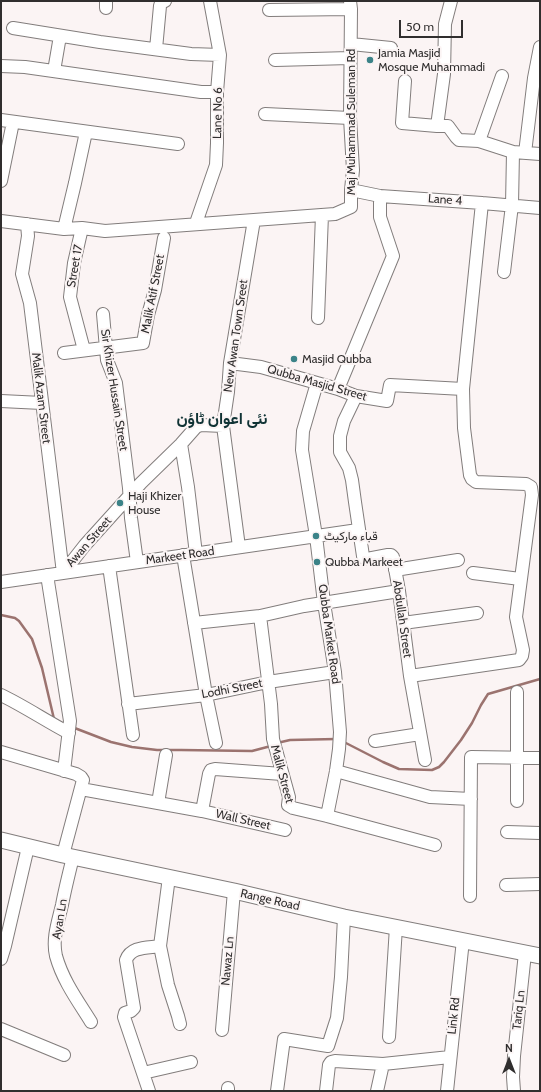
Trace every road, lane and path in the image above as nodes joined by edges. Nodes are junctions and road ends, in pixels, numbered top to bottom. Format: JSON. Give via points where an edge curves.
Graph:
{"nodes":[{"id":1,"x":165,"y":1,"type":"edge"},
{"id":2,"x":210,"y":1,"type":"edge"},
{"id":3,"x":451,"y":1,"type":"edge"},
{"id":4,"x":351,"y":5,"type":"edge"},
{"id":5,"x":269,"y":10,"type":"dead end"},
{"id":6,"x":13,"y":28,"type":"dead end"},
{"id":7,"x":60,"y":36,"type":"junction"},
{"id":8,"x":351,"y":44,"type":"junction"},
{"id":9,"x":540,"y":47,"type":"edge"},
{"id":10,"x":391,"y":48,"type":"dead end"},
{"id":11,"x":156,"y":49,"type":"junction"},
{"id":12,"x":220,"y":55,"type":"junction"},
{"id":13,"x":350,"y":58,"type":"junction"},
{"id":14,"x":275,"y":60,"type":"dead end"},
{"id":15,"x":539,"y":63,"type":"edge"},
{"id":16,"x":1,"y":66,"type":"edge"},
{"id":17,"x":54,"y":71,"type":"junction"},
{"id":18,"x":502,"y":76,"type":"dead end"},
{"id":19,"x":405,"y":81,"type":"dead end"},
{"id":20,"x":217,"y":92,"type":"junction"},
{"id":21,"x":265,"y":114,"type":"dead end"},
{"id":22,"x":350,"y":118,"type":"junction"},
{"id":23,"x":7,"y":121,"type":"edge"},
{"id":24,"x":437,"y":126,"type":"junction"},
{"id":25,"x":86,"y":132,"type":"junction"},
{"id":26,"x":480,"y":142,"type":"junction"},
{"id":27,"x":178,"y":144,"type":"dead end"},
{"id":28,"x":519,"y":152,"type":"junction"},
{"id":29,"x":540,"y":154,"type":"edge"},
{"id":30,"x":1,"y":181,"type":"edge"},
{"id":31,"x":351,"y":190,"type":"junction"},
{"id":32,"x":380,"y":196,"type":"junction"},
{"id":33,"x":482,"y":202,"type":"junction"},
{"id":34,"x":512,"y":205,"type":"junction"},
{"id":35,"x":540,"y":208,"type":"edge"},
{"id":36,"x":322,"y":215,"type":"junction"},
{"id":37,"x":254,"y":220,"type":"junction"},
{"id":38,"x":1,"y":221,"type":"edge"},
{"id":39,"x":27,"y":224,"type":"junction"},
{"id":40,"x":196,"y":224,"type":"junction"},
{"id":41,"x":82,"y":228,"type":"junction"},
{"id":42,"x":64,"y":229,"type":"junction"},
{"id":43,"x":164,"y":238,"type":"dead end"},
{"id":44,"x":504,"y":272,"type":"dead end"},
{"id":45,"x":103,"y":314,"type":"dead end"},
{"id":46,"x":318,"y":318,"type":"dead end"},
{"id":47,"x":106,"y":348,"type":"junction"},
{"id":48,"x":84,"y":350,"type":"junction"},
{"id":49,"x":64,"y":352,"type":"dead end"},
{"id":50,"x":230,"y":363,"type":"junction"},
{"id":51,"x":317,"y":383,"type":"junction"},
{"id":52,"x":338,"y":389,"type":"junction"},
{"id":53,"x":463,"y":389,"type":"junction"},
{"id":54,"x":356,"y":396,"type":"junction"},
{"id":55,"x":1,"y":401,"type":"edge"},
{"id":56,"x":42,"y":403,"type":"junction"},
{"id":57,"x":223,"y":426,"type":"junction"},
{"id":58,"x":181,"y":444,"type":"junction"},
{"id":59,"x":130,"y":496,"type":"junction"},
{"id":60,"x":358,"y":530,"type":"junction"},
{"id":61,"x":316,"y":536,"type":"junction"},
{"id":62,"x":239,"y":547,"type":"junction"},
{"id":63,"x":196,"y":554,"type":"junction"},
{"id":64,"x":183,"y":555,"type":"junction"},
{"id":65,"x":458,"y":560,"type":"dead end"},
{"id":66,"x":137,"y":562,"type":"junction"},
{"id":67,"x":109,"y":566,"type":"junction"},
{"id":68,"x":395,"y":570,"type":"junction"},
{"id":69,"x":63,"y":573,"type":"junction"},
{"id":70,"x":473,"y":573,"type":"dead end"},
{"id":71,"x":47,"y":575,"type":"junction"},
{"id":72,"x":520,"y":579,"type":"junction"},
{"id":73,"x":1,"y":582,"type":"edge"},
{"id":74,"x":399,"y":590,"type":"junction"},
{"id":75,"x":324,"y":603,"type":"junction"},
{"id":76,"x":477,"y":613,"type":"dead end"},
{"id":77,"x":260,"y":616,"type":"junction"},
{"id":78,"x":403,"y":623,"type":"junction"},
{"id":79,"x":194,"y":624,"type":"junction"},
{"id":80,"x":335,"y":672,"type":"junction"},
{"id":81,"x":410,"y":676,"type":"junction"},
{"id":82,"x":268,"y":682,"type":"junction"},
{"id":83,"x":516,"y":692,"type":"dead end"},
{"id":84,"x":1,"y":695,"type":"edge"},
{"id":85,"x":206,"y":695,"type":"junction"},
{"id":86,"x":128,"y":704,"type":"junction"},
{"id":87,"x":70,"y":728,"type":"junction"},
{"id":88,"x":420,"y":734,"type":"junction"},
{"id":89,"x":133,"y":735,"type":"dead end"},
{"id":90,"x":375,"y":741,"type":"dead end"},
{"id":91,"x":216,"y":743,"type":"dead end"},
{"id":92,"x":1,"y":752,"type":"edge"},
{"id":93,"x":166,"y":755,"type":"dead end"},
{"id":94,"x":517,"y":758,"type":"junction"},
{"id":95,"x":540,"y":758,"type":"edge"},
{"id":96,"x":425,"y":760,"type":"dead end"},
{"id":97,"x":64,"y":771,"type":"junction"},
{"id":98,"x":336,"y":772,"type":"junction"},
{"id":99,"x":282,"y":774,"type":"junction"},
{"id":100,"x":81,"y":789,"type":"junction"},
{"id":101,"x":471,"y":799,"type":"junction"},
{"id":102,"x":517,"y":801,"type":"dead end"},
{"id":103,"x":158,"y":803,"type":"junction"},
{"id":104,"x":202,"y":811,"type":"junction"},
{"id":105,"x":327,"y":816,"type":"junction"},
{"id":106,"x":285,"y":830,"type":"dead end"},
{"id":107,"x":507,"y":832,"type":"dead end"},
{"id":108,"x":540,"y":832,"type":"edge"},
{"id":109,"x":1,"y":840,"type":"edge"},
{"id":110,"x":435,"y":845,"type":"dead end"},
{"id":111,"x":28,"y":847,"type":"junction"},
{"id":112,"x":68,"y":856,"type":"junction"},
{"id":113,"x":169,"y":877,"type":"junction"},
{"id":114,"x":540,"y":884,"type":"edge"},
{"id":115,"x":506,"y":885,"type":"dead end"},
{"id":116,"x":234,"y":891,"type":"junction"},
{"id":117,"x":470,"y":896,"type":"dead end"},
{"id":118,"x":344,"y":917,"type":"junction"},
{"id":119,"x":396,"y":927,"type":"junction"},
{"id":120,"x":463,"y":940,"type":"junction"},
{"id":121,"x":3,"y":945,"type":"edge"},
{"id":122,"x":160,"y":946,"type":"junction"},
{"id":123,"x":525,"y":953,"type":"junction"},
{"id":124,"x":540,"y":956,"type":"edge"},
{"id":125,"x":1,"y":959,"type":"edge"},
{"id":126,"x":91,"y":1022,"type":"dead end"},
{"id":127,"x":180,"y":1024,"type":"dead end"},
{"id":128,"x":1,"y":1029,"type":"edge"},
{"id":129,"x":222,"y":1030,"type":"dead end"},
{"id":130,"x":389,"y":1037,"type":"dead end"},
{"id":131,"x":64,"y":1055,"type":"dead end"},
{"id":132,"x":450,"y":1057,"type":"junction"},
{"id":133,"x":190,"y":1062,"type":"dead end"},
{"id":134,"x":383,"y":1064,"type":"junction"},
{"id":135,"x":143,"y":1073,"type":"junction"},
{"id":136,"x":148,"y":1091,"type":"edge"},
{"id":137,"x":277,"y":1091,"type":"edge"},
{"id":138,"x":326,"y":1091,"type":"edge"},
{"id":139,"x":377,"y":1091,"type":"edge"},
{"id":140,"x":447,"y":1091,"type":"edge"},
{"id":141,"x":514,"y":1091,"type":"edge"}],
"edges":[{"from":1,"to":11,"type":"street","via":[[160,6]]},
{"from":2,"to":12,"type":"street","name":"Lane No 6"},
{"from":3,"to":24,"type":"street","via":[[445,24],[444,74]]},
{"from":4,"to":5,"type":"street"},
{"from":4,"to":8,"type":"street","name":"Maj Muhammad Suleman Rd"},
{"from":6,"to":7,"type":"street"},
{"from":7,"to":11,"type":"street"},
{"from":7,"to":17,"type":"street"},
{"from":8,"to":10,"type":"street"},
{"from":8,"to":13,"type":"street","name":"Maj Muhammad Suleman Rd"},
{"from":9,"to":15,"type":"street"},
{"from":11,"to":12,"type":"street"},
{"from":12,"to":20,"type":"street","name":"Lane No 6"},
{"from":13,"to":14,"type":"street"},
{"from":13,"to":22,"type":"street","name":"Maj Muhammad Suleman Rd"},
{"from":15,"to":28,"type":"street"},
{"from":16,"to":17,"type":"street"},
{"from":17,"to":20,"type":"street","via":[[201,92]]},
{"from":18,"to":26,"type":"street"},
{"from":19,"to":24,"type":"street","via":[[402,123]]},
{"from":20,"to":40,"type":"street","name":"Lane No 6","via":[[216,165]]},
{"from":21,"to":22,"type":"street"},
{"from":22,"to":31,"type":"street","name":"Maj Muhammad Suleman Rd","via":[[353,170]]},
{"from":23,"to":25,"type":"street"},
{"from":23,"to":30,"type":"street"},
{"from":24,"to":26,"type":"street","via":[[448,126],[459,140]]},
{"from":25,"to":27,"type":"street"},
{"from":25,"to":42,"type":"street"},
{"from":26,"to":28,"type":"street"},
{"from":28,"to":29,"type":"street"},
{"from":28,"to":34,"type":"street"},
{"from":31,"to":32,"type":"street","name":"Lane 4"},
{"from":31,"to":36,"type":"street","name":"Maj Muhammad Suleman Rd","via":[[351,208],[335,214]]},
{"from":32,"to":33,"type":"street","name":"Lane 4"},
{"from":32,"to":52,"type":"street","via":[[380,217],[393,256]]},
{"from":33,"to":34,"type":"street","name":"Lane 4"},
{"from":33,"to":53,"type":"street"},
{"from":34,"to":35,"type":"street","name":"Lane 4"},
{"from":34,"to":44,"type":"street"},
{"from":36,"to":37,"type":"street","name":"Maj Muhammad Suleman Rd"},
{"from":36,"to":46,"type":"street"},
{"from":37,"to":40,"type":"street","name":"Maj Muhammad Suleman Rd"},
{"from":37,"to":50,"type":"street","name":"New Awan Town Sreet"},
{"from":38,"to":39,"type":"street","name":"Maj Muhammad Suleman Rd"},
{"from":39,"to":42,"type":"street","name":"Maj Muhammad Suleman Rd"},
{"from":39,"to":56,"type":"street","name":"Malik Azam Street","via":[[28,236],[22,274],[30,303]]},
{"from":40,"to":41,"type":"street","name":"Maj Muhammad Suleman Rd","via":[[105,231]]},
{"from":41,"to":42,"type":"street","name":"Maj Muhammad Suleman Rd"},
{"from":41,"to":48,"type":"street","name":"Street 17","via":[[70,297]]},
{"from":43,"to":47,"type":"street","name":"Malik Atif Street","via":[[143,343]]},
{"from":45,"to":47,"type":"street","name":"Sir Khizer Hussain Street"},
{"from":47,"to":48,"type":"street","name":"Malik Atif Street"},
{"from":47,"to":59,"type":"street","name":"Sir Khizer Hussain Street","via":[[107,360],[116,384]]},
{"from":48,"to":49,"type":"street","name":"Malik Atif Street"},
{"from":50,"to":51,"type":"street","name":"Qubba Masjid Street","via":[[261,367]]},
{"from":50,"to":57,"type":"street","name":"New Awan Town Sreet"},
{"from":51,"to":52,"type":"street","name":"Qubba Masjid Street"},
{"from":51,"to":61,"type":"street","name":"Qubba Market Road","via":[[303,430],[302,450]]},
{"from":52,"to":54,"type":"street","name":"Qubba Masjid Street"},
{"from":53,"to":54,"type":"street","name":"Qubba Masjid Street","via":[[390,385],[387,401]]},
{"from":53,"to":72,"type":"street","via":[[464,428],[472,479],[476,482],[526,484],[531,487]]},
{"from":54,"to":60,"type":"street","name":"Abdullah Street","via":[[344,421],[340,436],[340,452],[352,480]]},
{"from":55,"to":56,"type":"street"},
{"from":56,"to":69,"type":"street","name":"Malik Azam Street"},
{"from":57,"to":58,"type":"street","name":"Awan Street","via":[[198,425]]},
{"from":57,"to":62,"type":"street","name":"New Awan Town Sreet"},
{"from":58,"to":59,"type":"street","name":"Awan Street"},
{"from":58,"to":63,"type":"street"},
{"from":59,"to":66,"type":"street","name":"Sir Khizer Hussain Street"},
{"from":59,"to":69,"type":"street","name":"Awan Street"},
{"from":60,"to":61,"type":"street","name":"Markeet Road"},
{"from":60,"to":68,"type":"street","name":"Abdullah Street","via":[[364,558],[391,555]]},
{"from":61,"to":62,"type":"street","name":"Markeet Road"},
{"from":61,"to":75,"type":"street","name":"Qubba Market Road"},
{"from":62,"to":63,"type":"street","name":"Markeet Road"},
{"from":63,"to":64,"type":"street","name":"Markeet Road"},
{"from":64,"to":66,"type":"street","name":"Markeet Road"},
{"from":64,"to":79,"type":"street"},
{"from":65,"to":68,"type":"street"},
{"from":66,"to":67,"type":"street","name":"Markeet Road"},
{"from":67,"to":69,"type":"street","name":"Markeet Road"},
{"from":67,"to":86,"type":"street"},
{"from":68,"to":74,"type":"street","name":"Abdullah Street"},
{"from":69,"to":71,"type":"street","name":"Markeet Road"},
{"from":70,"to":72,"type":"street"},
{"from":71,"to":73,"type":"street","name":"Markeet Road"},
{"from":71,"to":87,"type":"street"},
{"from":72,"to":81,"type":"street","via":[[516,617],[523,650],[519,660]]},
{"from":74,"to":75,"type":"street"},
{"from":74,"to":78,"type":"street","name":"Abdullah Street"},
{"from":75,"to":77,"type":"street"},
{"from":75,"to":80,"type":"street","name":"Qubba Market Road"},
{"from":76,"to":78,"type":"street"},
{"from":77,"to":79,"type":"street"},
{"from":77,"to":82,"type":"street","name":"Malik Street"},
{"from":78,"to":81,"type":"street","name":"Abdullah Street"},
{"from":79,"to":85,"type":"street"},
{"from":80,"to":82,"type":"street","name":"Lodhi Street"},
{"from":80,"to":98,"type":"street","name":"Qubba Market Road","via":[[340,732]]},
{"from":81,"to":88,"type":"street","name":"Abdullah Street"},
{"from":82,"to":85,"type":"street","name":"Lodhi Street"},
{"from":82,"to":99,"type":"street","name":"Malik Street","via":[[273,739]]},
{"from":83,"to":94,"type":"street"},
{"from":84,"to":87,"type":"street","via":[[52,724]]},
{"from":85,"to":86,"type":"street","name":"Lodhi Street"},
{"from":85,"to":91,"type":"street"},
{"from":86,"to":89,"type":"street"},
{"from":87,"to":97,"type":"street"},
{"from":88,"to":90,"type":"street"},
{"from":88,"to":96,"type":"street","name":"Abdullah Street"},
{"from":92,"to":97,"type":"street"},
{"from":93,"to":103,"type":"street"},
{"from":94,"to":95,"type":"street"},
{"from":94,"to":101,"type":"street","via":[[471,757]]},
{"from":94,"to":102,"type":"street"},
{"from":97,"to":100,"type":"street","via":[[81,777]]},
{"from":98,"to":101,"type":"street","via":[[430,798]]},
{"from":98,"to":105,"type":"street","name":"Qubba Market Road"},
{"from":99,"to":104,"type":"street","name":"Wall Street","via":[[211,770]]},
{"from":99,"to":105,"type":"street","name":"Malik Street","via":[[289,797],[288,805]]},
{"from":100,"to":103,"type":"street","name":"Wall Street"},
{"from":100,"to":112,"type":"street"},
{"from":101,"to":117,"type":"street"},
{"from":103,"to":104,"type":"street","name":"Wall Street"},
{"from":104,"to":106,"type":"street","name":"Wall Street"},
{"from":105,"to":110,"type":"street","name":"Malik Street"},
{"from":107,"to":108,"type":"street"},
{"from":109,"to":111,"type":"main road","name":"Range Road"},
{"from":111,"to":112,"type":"main road","name":"Range Road"},
{"from":111,"to":121,"type":"street"},
{"from":112,"to":113,"type":"main road","name":"Range Road"},
{"from":112,"to":126,"type":"street","name":"Ayan Ln","via":[[66,882],[54,938],[56,955],[63,976]]},
{"from":113,"to":116,"type":"main road","name":"Range Road"},
{"from":113,"to":122,"type":"street"},
{"from":114,"to":115,"type":"street"},
{"from":116,"to":118,"type":"main road","name":"Range Road"},
{"from":116,"to":129,"type":"street","name":"Nawaz Ln"},
{"from":118,"to":119,"type":"main road","name":"Range Road"},
{"from":118,"to":137,"type":"street","via":[[342,977],[337,1018],[328,1046],[284,1039]]},
{"from":119,"to":120,"type":"main road","name":"Range Road"},
{"from":119,"to":130,"type":"street"},
{"from":120,"to":123,"type":"main road","name":"Range Road"},
{"from":120,"to":132,"type":"street","name":"Link Rd"},
{"from":121,"to":125,"type":"street"},
{"from":122,"to":127,"type":"street"},
{"from":122,"to":135,"type":"street","via":[[136,949],[126,960],[134,1008],[125,1013],[124,1017]]},
{"from":123,"to":124,"type":"main road","name":"Range Road"},
{"from":123,"to":141,"type":"street","name":"Tariq Ln","via":[[514,1056]]},
{"from":128,"to":131,"type":"street"},
{"from":132,"to":134,"type":"street"},
{"from":132,"to":140,"type":"street","name":"Link Rd"},
{"from":133,"to":135,"type":"street"},
{"from":134,"to":138,"type":"street","via":[[331,1062]]},
{"from":134,"to":139,"type":"street"},
{"from":135,"to":136,"type":"street"}]}
